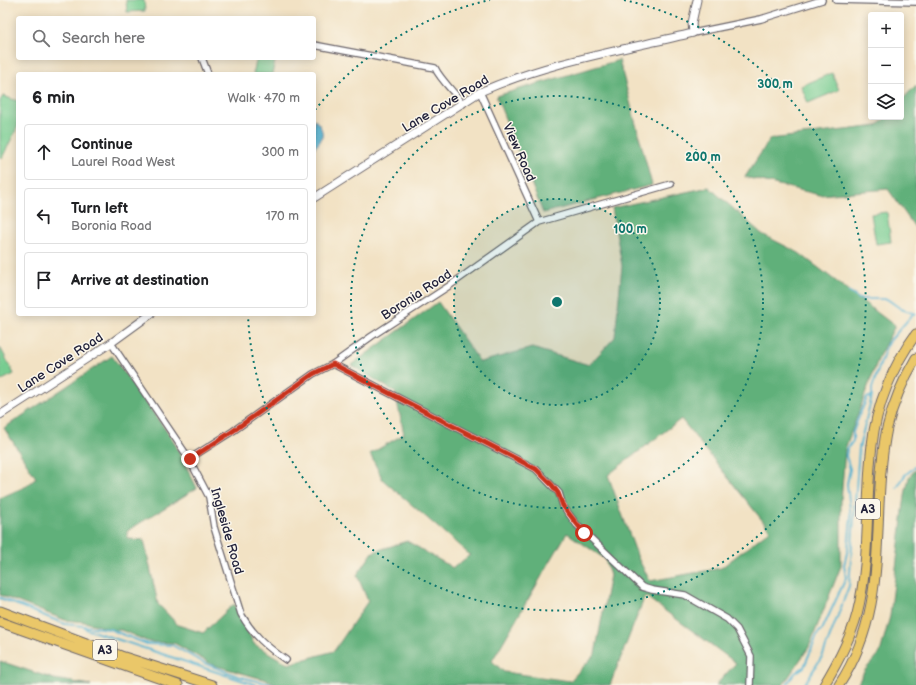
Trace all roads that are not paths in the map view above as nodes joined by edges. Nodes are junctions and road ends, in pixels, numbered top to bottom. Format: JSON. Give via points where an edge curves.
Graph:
{"nodes":[{"id":1,"x":697,"y":0,"type":"edge"},
{"id":2,"x":822,"y":0,"type":"edge"},
{"id":3,"x":836,"y":0,"type":"edge"},
{"id":4,"x":916,"y":2,"type":"edge"},
{"id":5,"x":693,"y":33,"type":"junction"},
{"id":6,"x":316,"y":45,"type":"edge"},
{"id":7,"x":203,"y":60,"type":"edge"},
{"id":8,"x":207,"y":72,"type":"edge"},
{"id":9,"x":480,"y":92,"type":"junction"},
{"id":10,"x":463,"y":104,"type":"junction"},
{"id":11,"x":672,"y":184,"type":"dead end"},
{"id":12,"x":316,"y":197,"type":"edge"},
{"id":13,"x":539,"y":222,"type":"junction"},
{"id":14,"x":148,"y":316,"type":"edge"},
{"id":15,"x":916,"y":334,"type":"edge"},
{"id":16,"x":111,"y":343,"type":"junction"},
{"id":17,"x":916,"y":358,"type":"edge"},
{"id":18,"x":333,"y":364,"type":"junction"},
{"id":19,"x":0,"y":415,"type":"edge"},
{"id":20,"x":190,"y":459,"type":"junction"},
{"id":21,"x":0,"y":611,"type":"edge"},
{"id":22,"x":0,"y":622,"type":"edge"},
{"id":23,"x":286,"y":660,"type":"dead end"},
{"id":24,"x":178,"y":685,"type":"edge"},
{"id":25,"x":212,"y":685,"type":"edge"},
{"id":26,"x":750,"y":685,"type":"edge"},
{"id":27,"x":824,"y":685,"type":"edge"},
{"id":28,"x":839,"y":685,"type":"edge"}],
"edges":[{"from":1,"to":5,"type":"street","via":[[692,23]]},
{"from":2,"to":5,"type":"street","via":[[761,19]]},
{"from":3,"to":4,"type":"street"},
{"from":5,"to":9,"type":"street","name":"Lane Cove Road","via":[[540,69]]},
{"from":6,"to":10,"type":"street","via":[[435,68],[438,76]]},
{"from":7,"to":8,"type":"street"},
{"from":9,"to":10,"type":"street","name":"Lane Cove Road"},
{"from":9,"to":13,"type":"street","name":"View Road"},
{"from":10,"to":12,"type":"street","name":"Lane Cove Road"},
{"from":11,"to":13,"type":"street","name":"Boronia Road"},
{"from":13,"to":18,"type":"street","name":"Boronia Road"},
{"from":14,"to":16,"type":"street","name":"Lane Cove Road"},
{"from":15,"to":27,"type":"highway","number":"A3","via":[[906,346],[890,379],[878,415],[872,444],[864,571],[857,614],[842,655]]},
{"from":16,"to":19,"type":"street","name":"Lane Cove Road"},
{"from":16,"to":20,"type":"street","name":"Ingleside Road"},
{"from":17,"to":28,"type":"highway","number":"A3","via":[[894,404],[882,460],[877,567],[868,622]]},
{"from":18,"to":20,"type":"street","name":"Boronia Road","via":[[313,374]]},
{"from":18,"to":26,"type":"street","via":[[536,469],[556,489],[563,506],[584,533],[609,553],[642,586],[685,595],[727,619],[737,630],[751,656]]},
{"from":20,"to":23,"type":"street","name":"Ingleside Road","via":[[209,497],[216,533],[241,614],[264,644]]},
{"from":21,"to":25,"type":"highway","number":"A3","via":[[121,656]]},
{"from":22,"to":24,"type":"highway","number":"A3"}]}
